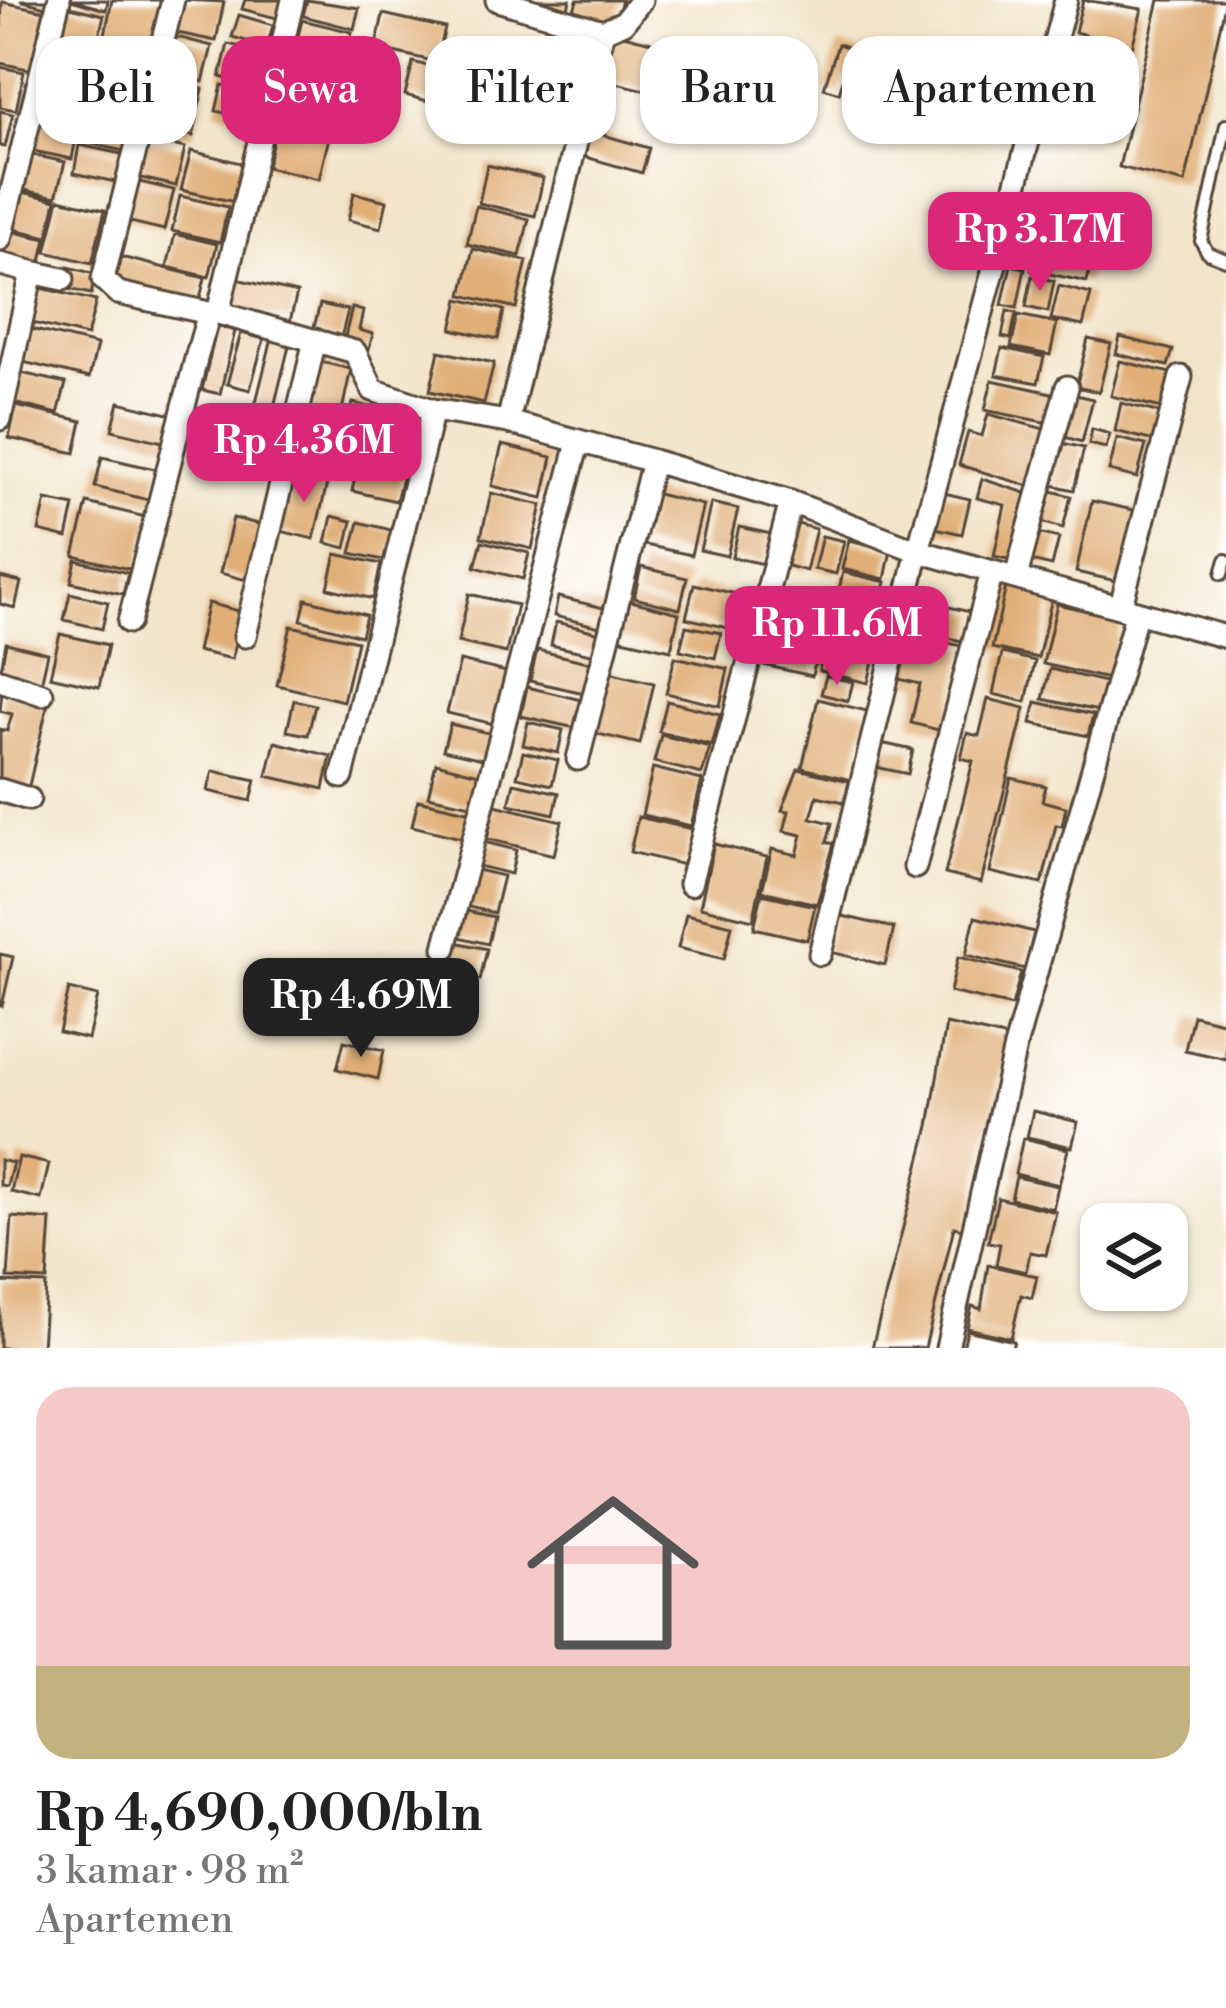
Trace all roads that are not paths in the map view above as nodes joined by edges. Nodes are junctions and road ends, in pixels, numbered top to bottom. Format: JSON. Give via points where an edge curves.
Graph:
{"nodes":[{"id":1,"x":59,"y":0,"type":"edge"},
{"id":2,"x":173,"y":0,"type":"edge"},
{"id":3,"x":293,"y":0,"type":"edge"},
{"id":4,"x":496,"y":0,"type":"edge"},
{"id":5,"x":641,"y":0,"type":"edge"},
{"id":6,"x":1066,"y":0,"type":"edge"},
{"id":7,"x":603,"y":31,"type":"junction"},
{"id":8,"x":1226,"y":125,"type":"edge"},
{"id":9,"x":0,"y":239,"type":"edge"},
{"id":10,"x":1226,"y":260,"type":"edge"},
{"id":11,"x":0,"y":264,"type":"edge"},
{"id":12,"x":32,"y":272,"type":"junction"},
{"id":13,"x":63,"y":279,"type":"dead end"},
{"id":14,"x":214,"y":313,"type":"junction"},
{"id":15,"x":315,"y":340,"type":"junction"},
{"id":16,"x":1181,"y":377,"type":"dead end"},
{"id":17,"x":1067,"y":387,"type":"dead end"},
{"id":18,"x":433,"y":410,"type":"junction"},
{"id":19,"x":0,"y":419,"type":"edge"},
{"id":20,"x":508,"y":422,"type":"junction"},
{"id":21,"x":578,"y":443,"type":"junction"},
{"id":22,"x":653,"y":461,"type":"junction"},
{"id":23,"x":791,"y":502,"type":"junction"},
{"id":24,"x":918,"y":551,"type":"junction"},
{"id":25,"x":1226,"y":560,"type":"edge"},
{"id":26,"x":992,"y":572,"type":"junction"},
{"id":27,"x":1222,"y":574,"type":"dead end"},
{"id":28,"x":1016,"y":577,"type":"junction"},
{"id":29,"x":1128,"y":610,"type":"junction"},
{"id":30,"x":129,"y":622,"type":"dead end"},
{"id":31,"x":244,"y":636,"type":"dead end"},
{"id":32,"x":1226,"y":637,"type":"edge"},
{"id":33,"x":0,"y":680,"type":"edge"},
{"id":34,"x":42,"y":694,"type":"dead end"},
{"id":35,"x":578,"y":759,"type":"dead end"},
{"id":36,"x":342,"y":777,"type":"dead end"},
{"id":37,"x":0,"y":790,"type":"edge"},
{"id":38,"x":29,"y":799,"type":"dead end"},
{"id":39,"x":915,"y":867,"type":"dead end"},
{"id":40,"x":690,"y":884,"type":"dead end"},
{"id":41,"x":445,"y":948,"type":"dead end"},
{"id":42,"x":820,"y":954,"type":"dead end"},
{"id":43,"x":946,"y":1348,"type":"edge"}],
"edges":[{"from":1,"to":9,"type":"street"},
{"from":2,"to":14,"type":"street","via":[[103,279],[118,293]]},
{"from":3,"to":14,"type":"street"},
{"from":4,"to":7,"type":"street"},
{"from":5,"to":7,"type":"street","via":[[624,22]]},
{"from":6,"to":24,"type":"street"},
{"from":7,"to":20,"type":"street"},
{"from":8,"to":10,"type":"lane","via":[[1201,241]]},
{"from":11,"to":12,"type":"street"},
{"from":12,"to":13,"type":"street"},
{"from":12,"to":19,"type":"street"},
{"from":14,"to":15,"type":"street"},
{"from":14,"to":30,"type":"street"},
{"from":15,"to":18,"type":"street","via":[[361,357],[373,390]]},
{"from":15,"to":31,"type":"street"},
{"from":16,"to":29,"type":"street"},
{"from":17,"to":28,"type":"street"},
{"from":18,"to":20,"type":"street"},
{"from":18,"to":36,"type":"street"},
{"from":20,"to":21,"type":"street"},
{"from":21,"to":22,"type":"street"},
{"from":21,"to":41,"type":"street"},
{"from":22,"to":23,"type":"street"},
{"from":22,"to":35,"type":"street"},
{"from":23,"to":24,"type":"street"},
{"from":23,"to":40,"type":"street"},
{"from":24,"to":26,"type":"street"},
{"from":24,"to":42,"type":"street"},
{"from":25,"to":27,"type":"lane"},
{"from":26,"to":28,"type":"street"},
{"from":26,"to":39,"type":"street"},
{"from":28,"to":29,"type":"street"},
{"from":29,"to":32,"type":"street"},
{"from":29,"to":43,"type":"street"},
{"from":33,"to":34,"type":"street"},
{"from":37,"to":38,"type":"street"}]}
